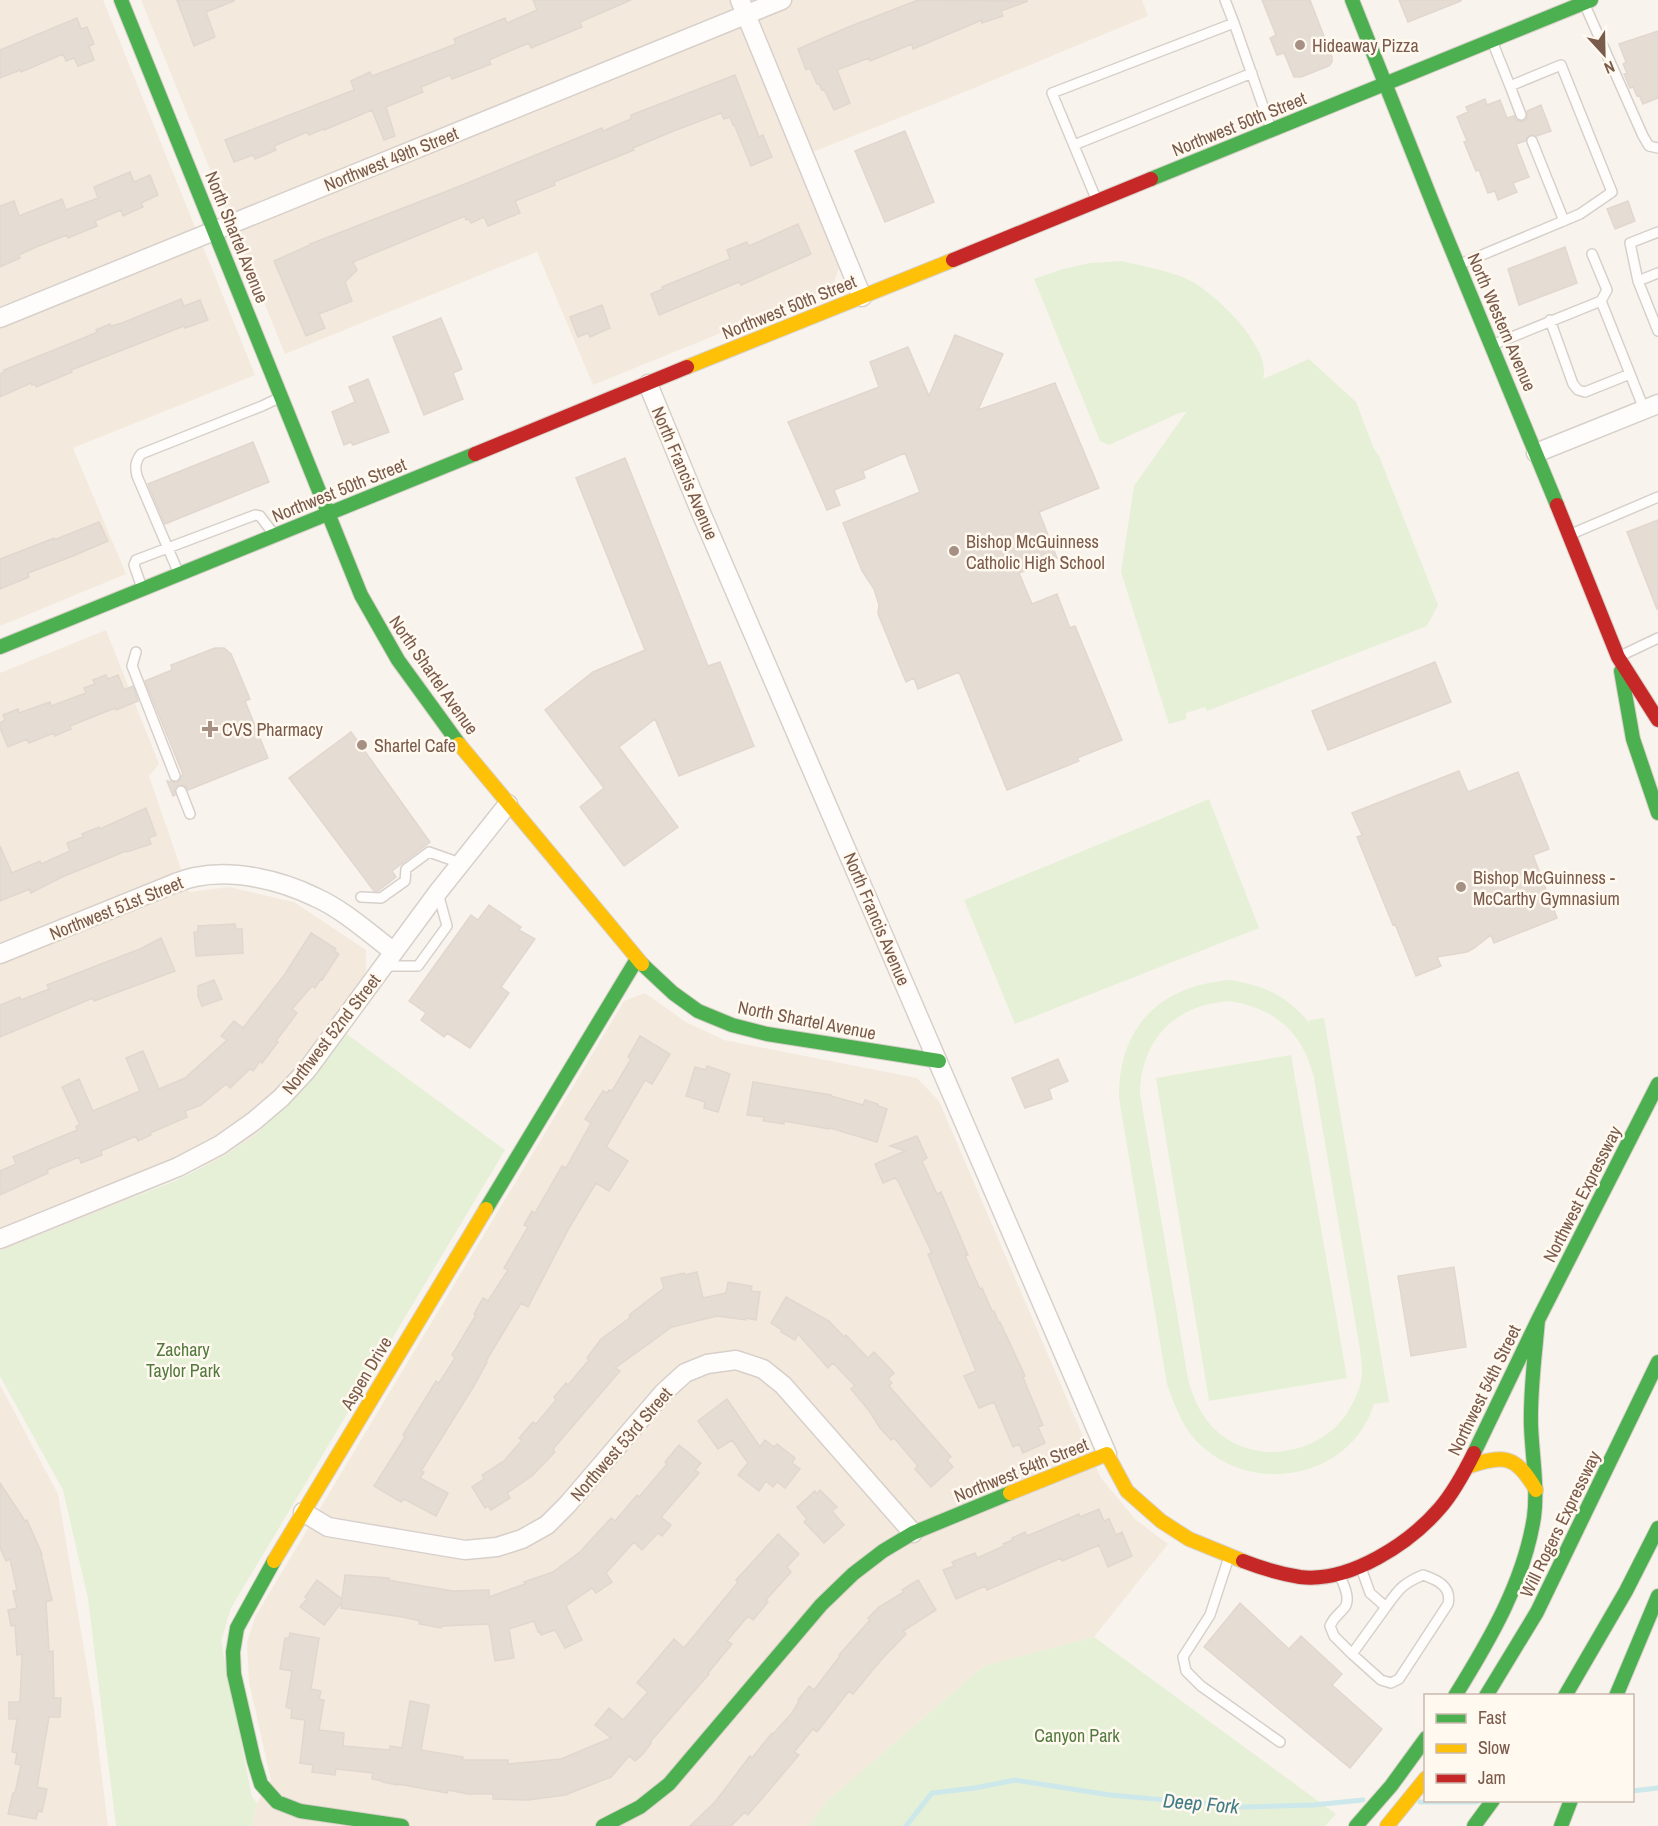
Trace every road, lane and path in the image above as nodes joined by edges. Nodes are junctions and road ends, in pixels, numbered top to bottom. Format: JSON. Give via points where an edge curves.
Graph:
{"nodes":[{"id":1,"x":121,"y":0,"type":"edge"},
{"id":2,"x":782,"y":0,"type":"edge"},
{"id":3,"x":1226,"y":0,"type":"edge"},
{"id":4,"x":1352,"y":0,"type":"edge"},
{"id":5,"x":1588,"y":2,"type":"edge"},
{"id":6,"x":743,"y":7,"type":"edge"},
{"id":7,"x":1234,"y":24,"type":"junction"},
{"id":8,"x":1492,"y":41,"type":"junction"},
{"id":9,"x":1252,"y":73,"type":"junction"},
{"id":10,"x":1386,"y":85,"type":"junction"},
{"id":11,"x":1510,"y":86,"type":"junction"},
{"id":12,"x":1521,"y":115,"type":"dead end"},
{"id":13,"x":1272,"y":130,"type":"junction"},
{"id":14,"x":1532,"y":141,"type":"dead end"},
{"id":15,"x":1074,"y":145,"type":"junction"},
{"id":16,"x":1658,"y":148,"type":"edge"},
{"id":17,"x":1097,"y":201,"type":"junction"},
{"id":18,"x":1564,"y":221,"type":"junction"},
{"id":19,"x":215,"y":231,"type":"junction"},
{"id":20,"x":1658,"y":232,"type":"edge"},
{"id":21,"x":1592,"y":254,"type":"dead end"},
{"id":22,"x":1458,"y":264,"type":"junction"},
{"id":23,"x":1658,"y":273,"type":"edge"},
{"id":24,"x":1638,"y":281,"type":"junction"},
{"id":25,"x":862,"y":297,"type":"junction"},
{"id":26,"x":1601,"y":301,"type":"junction"},
{"id":27,"x":0,"y":318,"type":"edge"},
{"id":28,"x":1550,"y":320,"type":"junction"},
{"id":29,"x":1658,"y":332,"type":"edge"},
{"id":30,"x":1492,"y":345,"type":"junction"},
{"id":31,"x":1630,"y":374,"type":"junction"},
{"id":32,"x":648,"y":384,"type":"junction"},
{"id":33,"x":281,"y":396,"type":"junction"},
{"id":34,"x":1651,"y":406,"type":"edge"},
{"id":35,"x":1536,"y":453,"type":"junction"},
{"id":36,"x":1658,"y":497,"type":"edge"},
{"id":37,"x":327,"y":513,"type":"junction"},
{"id":38,"x":275,"y":535,"type":"junction"},
{"id":39,"x":1569,"y":535,"type":"junction"},
{"id":40,"x":168,"y":548,"type":"junction"},
{"id":41,"x":179,"y":574,"type":"junction"},
{"id":42,"x":142,"y":589,"type":"junction"},
{"id":43,"x":1658,"y":638,"type":"edge"},
{"id":44,"x":0,"y":646,"type":"edge"},
{"id":45,"x":136,"y":652,"type":"dead end"},
{"id":46,"x":1618,"y":657,"type":"junction"},
{"id":47,"x":1658,"y":720,"type":"edge"},
{"id":48,"x":175,"y":776,"type":"dead end"},
{"id":49,"x":181,"y":791,"type":"dead end"},
{"id":50,"x":508,"y":804,"type":"junction"},
{"id":51,"x":1658,"y":813,"type":"edge"},
{"id":52,"x":190,"y":814,"type":"dead end"},
{"id":53,"x":460,"y":864,"type":"junction"},
{"id":54,"x":438,"y":892,"type":"junction"},
{"id":55,"x":361,"y":897,"type":"dead end"},
{"id":56,"x":0,"y":954,"type":"edge"},
{"id":57,"x":389,"y":959,"type":"junction"},
{"id":58,"x":637,"y":959,"type":"junction"},
{"id":59,"x":939,"y":1061,"type":"junction"},
{"id":60,"x":1658,"y":1084,"type":"edge"},
{"id":61,"x":0,"y":1239,"type":"edge"},
{"id":62,"x":1538,"y":1320,"type":"junction"},
{"id":63,"x":1658,"y":1362,"type":"edge"},
{"id":64,"x":1107,"y":1454,"type":"junction"},
{"id":65,"x":1467,"y":1467,"type":"junction"},
{"id":66,"x":1536,"y":1490,"type":"junction"},
{"id":67,"x":303,"y":1512,"type":"junction"},
{"id":68,"x":1658,"y":1528,"type":"edge"},
{"id":69,"x":913,"y":1533,"type":"junction"},
{"id":70,"x":1229,"y":1557,"type":"junction"},
{"id":71,"x":1360,"y":1566,"type":"junction"},
{"id":72,"x":1339,"y":1573,"type":"junction"},
{"id":73,"x":1658,"y":1596,"type":"edge"},
{"id":74,"x":1386,"y":1607,"type":"junction"},
{"id":75,"x":1352,"y":1654,"type":"junction"},
{"id":76,"x":1456,"y":1694,"type":"edge"},
{"id":77,"x":1487,"y":1694,"type":"edge"},
{"id":78,"x":1566,"y":1694,"type":"edge"},
{"id":79,"x":1616,"y":1694,"type":"edge"},
{"id":80,"x":1424,"y":1739,"type":"edge"},
{"id":81,"x":1280,"y":1742,"type":"dead end"},
{"id":82,"x":1424,"y":1779,"type":"edge"},
{"id":83,"x":1492,"y":1802,"type":"edge"},
{"id":84,"x":1570,"y":1802,"type":"edge"},
{"id":85,"x":402,"y":1826,"type":"edge"},
{"id":86,"x":603,"y":1826,"type":"edge"},
{"id":87,"x":1356,"y":1826,"type":"edge"},
{"id":88,"x":1387,"y":1826,"type":"edge"},
{"id":89,"x":1474,"y":1826,"type":"edge"},
{"id":90,"x":1561,"y":1826,"type":"edge"}],
"edges":[{"from":1,"to":19,"type":"main road","name":"North Shartel Avenue"},
{"from":2,"to":6,"type":"street","name":"Northwest 49th Street"},
{"from":3,"to":7,"type":"lane"},
{"from":4,"to":10,"type":"main road","name":"North Western Avenue"},
{"from":5,"to":8,"type":"main road","name":"Northwest 50th Street"},
{"from":5,"to":16,"type":"lane","via":[[1643,136],[1649,146]]},
{"from":6,"to":19,"type":"street","name":"Northwest 49th Street"},
{"from":6,"to":25,"type":"street"},
{"from":7,"to":9,"type":"lane"},
{"from":7,"to":15,"type":"lane","via":[[1052,93]]},
{"from":8,"to":10,"type":"main road","name":"Northwest 50th Street"},
{"from":8,"to":11,"type":"lane"},
{"from":9,"to":13,"type":"lane"},
{"from":9,"to":15,"type":"lane"},
{"from":10,"to":13,"type":"main road","name":"Northwest 50th Street"},
{"from":10,"to":22,"type":"main road","name":"North Western Avenue"},
{"from":11,"to":12,"type":"lane"},
{"from":11,"to":18,"type":"lane","via":[[1561,65],[1612,192]]},
{"from":13,"to":17,"type":"main road","name":"Northwest 50th Street"},
{"from":14,"to":18,"type":"lane"},
{"from":15,"to":17,"type":"lane"},
{"from":17,"to":25,"type":"main road","name":"Northwest 50th Street"},
{"from":18,"to":22,"type":"lane"},
{"from":19,"to":27,"type":"street","name":"Northwest 49th Street"},
{"from":19,"to":33,"type":"main road","name":"North Shartel Avenue"},
{"from":20,"to":24,"type":"lane","via":[[1630,243]]},
{"from":21,"to":26,"type":"lane","via":[[1606,290]]},
{"from":22,"to":30,"type":"main road","name":"North Western Avenue"},
{"from":23,"to":24,"type":"lane"},
{"from":24,"to":29,"type":"lane"},
{"from":25,"to":32,"type":"main road","name":"Northwest 50th Street"},
{"from":26,"to":28,"type":"lane"},
{"from":26,"to":31,"type":"lane"},
{"from":28,"to":30,"type":"lane"},
{"from":28,"to":31,"type":"lane","via":[[1578,390],[1585,392]]},
{"from":30,"to":35,"type":"main road","name":"North Western Avenue"},
{"from":31,"to":34,"type":"lane"},
{"from":32,"to":37,"type":"main road","name":"Northwest 50th Street"},
{"from":32,"to":59,"type":"street","name":"North Francis Avenue"},
{"from":33,"to":37,"type":"main road","name":"North Shartel Avenue"},
{"from":33,"to":40,"type":"lane","via":[[141,454],[135,467],[137,476]]},
{"from":34,"to":35,"type":"street"},
{"from":35,"to":39,"type":"main road","name":"North Western Avenue"},
{"from":36,"to":39,"type":"lane"},
{"from":37,"to":38,"type":"main road","name":"Northwest 50th Street"},
{"from":37,"to":50,"type":"main road","name":"North Shartel Avenue","via":[[378,630],[438,718]]},
{"from":38,"to":40,"type":"lane","via":[[255,515]]},
{"from":38,"to":41,"type":"main road","name":"Northwest 50th Street"},
{"from":39,"to":46,"type":"main road","name":"North Western Avenue"},
{"from":40,"to":41,"type":"lane"},
{"from":40,"to":42,"type":"lane","via":[[136,560],[134,566]]},
{"from":41,"to":42,"type":"main road","name":"Northwest 50th Street"},
{"from":42,"to":44,"type":"main road","name":"Northwest 50th Street"},
{"from":43,"to":46,"type":"lane"},
{"from":45,"to":48,"type":"lane","via":[[132,666]]},
{"from":46,"to":47,"type":"main road","name":"North Western Avenue"},
{"from":46,"to":51,"type":"main road","name":"North Western Avenue","via":[[1633,739]]},
{"from":49,"to":52,"type":"lane"},
{"from":50,"to":53,"type":"street","name":"Northwest 52nd Street"},
{"from":50,"to":58,"type":"main road","name":"North Shartel Avenue"},
{"from":53,"to":54,"type":"street","name":"Northwest 52nd Street"},
{"from":53,"to":55,"type":"lane","via":[[429,852],[406,869],[405,881],[381,898]]},
{"from":54,"to":57,"type":"street","name":"Northwest 52nd Street"},
{"from":54,"to":57,"type":"lane","via":[[447,926],[418,966]]},
{"from":56,"to":57,"type":"street","name":"Northwest 51st Street","via":[[173,884],[227,874],[287,886],[317,897],[347,916]]},
{"from":57,"to":61,"type":"street","name":"Northwest 52nd Street","via":[[307,1070],[254,1121],[178,1167]]},
{"from":58,"to":59,"type":"main road","name":"North Shartel Avenue","via":[[698,1011],[732,1025]]},
{"from":58,"to":67,"type":"main road","name":"Aspen Drive"},
{"from":59,"to":64,"type":"street","name":"North Francis Avenue"},
{"from":60,"to":62,"type":"main road","name":"Northwest Expressway"},
{"from":62,"to":65,"type":"main road","name":"Northwest 54th Street"},
{"from":62,"to":66,"type":"main road","via":[[1531,1426]]},
{"from":63,"to":77,"type":"main road","name":"Will Rogers Expressway","via":[[1537,1612]]},
{"from":64,"to":69,"type":"main road","name":"Northwest 54th Street"},
{"from":64,"to":70,"type":"main road","name":"Northwest 54th Street","via":[[1127,1491],[1145,1509],[1181,1534]]},
{"from":65,"to":66,"type":"main road","via":[[1493,1459],[1510,1461],[1522,1467]]},
{"from":65,"to":71,"type":"main road","name":"Northwest 54th Street","via":[[1441,1507],[1426,1522],[1392,1549]]},
{"from":66,"to":76,"type":"main road","via":[[1526,1550],[1514,1585],[1485,1648]]},
{"from":67,"to":69,"type":"street","name":"Northwest 53rd Street","via":[[328,1527],[465,1550],[522,1539],[547,1525],[567,1506],[663,1393],[685,1373],[707,1364],[736,1360],[763,1369],[783,1385]]},
{"from":67,"to":85,"type":"main road","name":"Aspen Drive","via":[[249,1604],[237,1628],[233,1652],[234,1674],[261,1784],[277,1802],[300,1811]]},
{"from":68,"to":78,"type":"main road"},
{"from":69,"to":86,"type":"main road","name":"Northwest 54th Street","via":[[875,1556],[821,1605],[669,1784],[640,1807]]},
{"from":70,"to":72,"type":"main road","name":"Northwest 54th Street","via":[[1282,1574]]},
{"from":70,"to":81,"type":"lane","via":[[1210,1615],[1183,1657],[1186,1671]]},
{"from":71,"to":72,"type":"main road","name":"Northwest 54th Street"},
{"from":71,"to":74,"type":"lane","via":[[1370,1593]]},
{"from":72,"to":75,"type":"lane","via":[[1346,1605],[1330,1626],[1334,1636]]},
{"from":73,"to":79,"type":"main road"},
{"from":74,"to":75,"type":"lane"},
{"from":74,"to":75,"type":"lane","via":[[1401,1587],[1423,1575],[1447,1588],[1449,1596],[1448,1604],[1399,1678],[1391,1683],[1381,1680]]},
{"from":80,"to":87,"type":"main road"},
{"from":82,"to":88,"type":"main road"},
{"from":83,"to":89,"type":"main road"},
{"from":84,"to":90,"type":"main road"}]}
